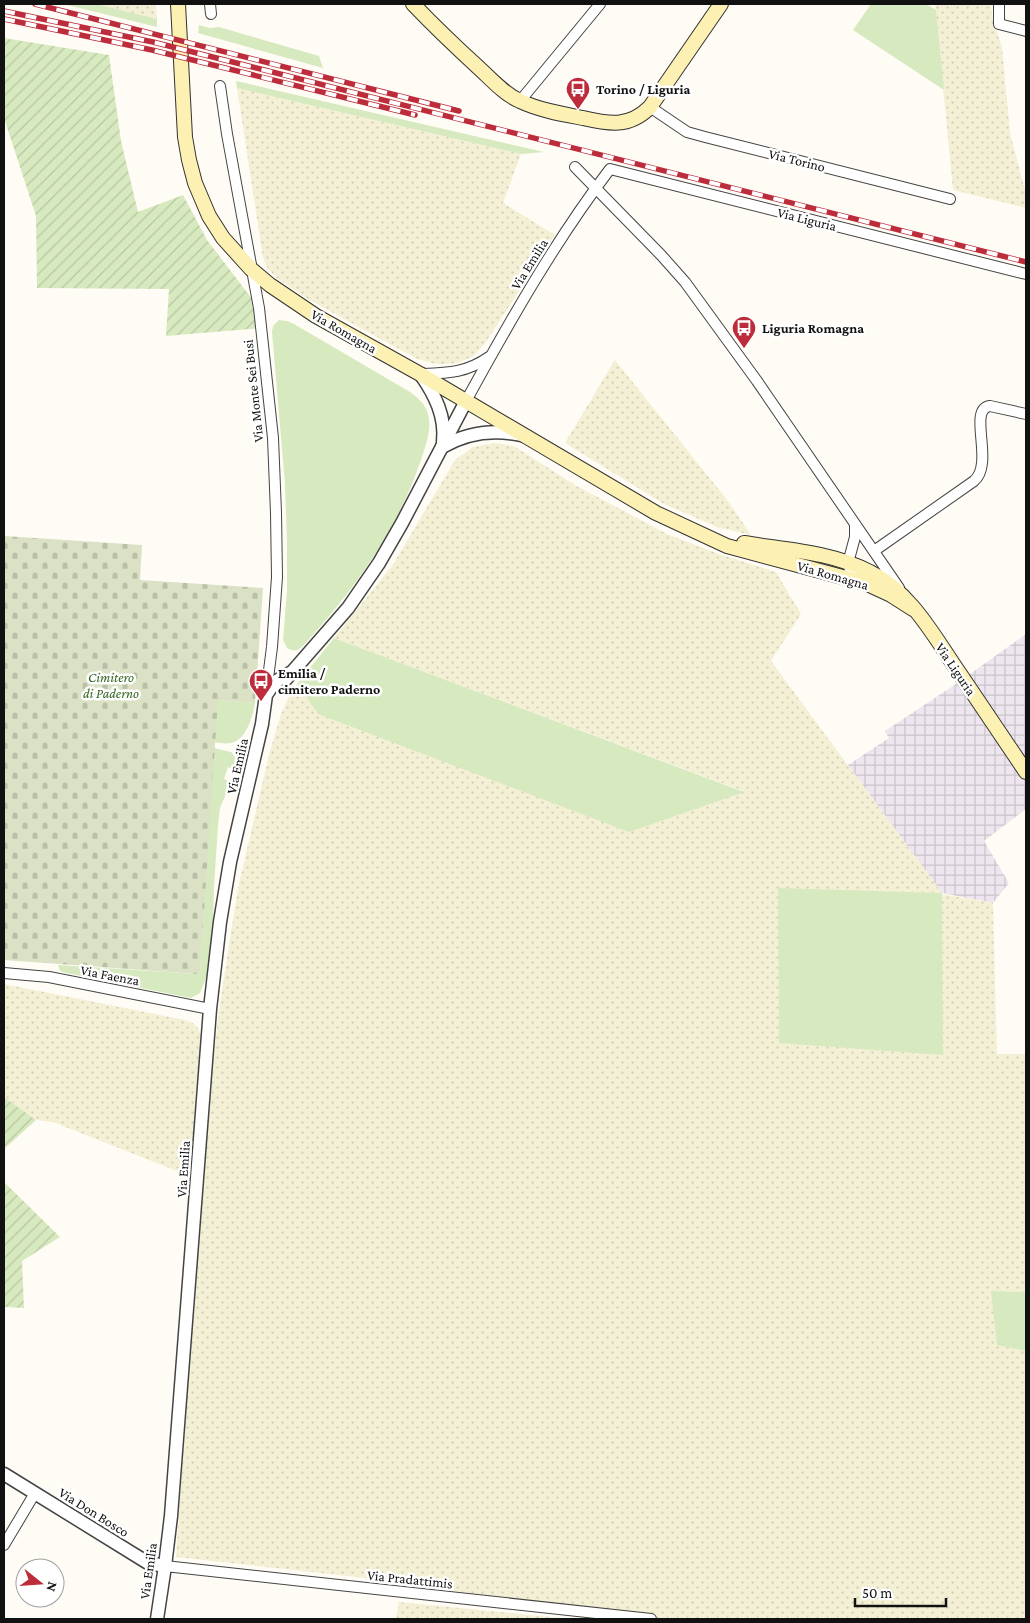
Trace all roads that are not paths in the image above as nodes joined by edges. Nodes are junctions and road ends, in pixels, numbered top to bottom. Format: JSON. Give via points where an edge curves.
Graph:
{"nodes":[{"id":1,"x":178,"y":4,"type":"edge"},
{"id":2,"x":413,"y":4,"type":"edge"},
{"id":3,"x":600,"y":4,"type":"edge"},
{"id":4,"x":721,"y":4,"type":"edge"},
{"id":5,"x":999,"y":4,"type":"edge"},
{"id":6,"x":1026,"y":31,"type":"edge"},
{"id":7,"x":220,"y":86,"type":"dead end"},
{"id":8,"x":520,"y":101,"type":"junction"},
{"id":9,"x":650,"y":107,"type":"junction"},
{"id":10,"x":574,"y":166,"type":"dead end"},
{"id":11,"x":596,"y":188,"type":"junction"},
{"id":12,"x":950,"y":199,"type":"dead end"},
{"id":13,"x":251,"y":270,"type":"junction"},
{"id":14,"x":1026,"y":274,"type":"edge"},
{"id":15,"x":490,"y":356,"type":"junction"},
{"id":16,"x":420,"y":374,"type":"junction"},
{"id":17,"x":466,"y":401,"type":"junction"},
{"id":18,"x":1026,"y":414,"type":"edge"},
{"id":19,"x":526,"y":436,"type":"junction"},
{"id":20,"x":442,"y":447,"type":"junction"},
{"id":21,"x":855,"y":525,"type":"junction"},
{"id":22,"x":688,"y":528,"type":"junction"},
{"id":23,"x":874,"y":551,"type":"junction"},
{"id":24,"x":848,"y":563,"type":"junction"},
{"id":25,"x":878,"y":576,"type":"junction"},
{"id":26,"x":856,"y":580,"type":"junction"},
{"id":27,"x":913,"y":609,"type":"junction"},
{"id":28,"x":290,"y":673,"type":"junction"},
{"id":29,"x":266,"y":695,"type":"junction"},
{"id":30,"x":262,"y":724,"type":"junction"},
{"id":31,"x":1026,"y":772,"type":"edge"},
{"id":32,"x":4,"y":973,"type":"edge"},
{"id":33,"x":210,"y":1009,"type":"junction"},
{"id":34,"x":4,"y":1474,"type":"edge"},
{"id":35,"x":35,"y":1493,"type":"junction"},
{"id":36,"x":4,"y":1545,"type":"edge"},
{"id":37,"x":165,"y":1566,"type":"junction"},
{"id":38,"x":157,"y":1619,"type":"edge"},
{"id":39,"x":651,"y":1619,"type":"edge"}],
"edges":[{"from":1,"to":13,"type":"main road","name":"Via Romagna","via":[[184,118],[191,170],[209,216]]},
{"from":2,"to":8,"type":"main road","via":[[488,77]]},
{"from":3,"to":8,"type":"street"},
{"from":4,"to":9,"type":"main road"},
{"from":5,"to":6,"type":"street","via":[[999,24]]},
{"from":7,"to":13,"type":"street","name":"Via Monte Sei Busi"},
{"from":8,"to":9,"type":"main road","via":[[608,123],[634,120]]},
{"from":9,"to":12,"type":"street","name":"Via Torino","via":[[687,132],[705,138]]},
{"from":10,"to":11,"type":"street","name":"Via Liguria"},
{"from":11,"to":14,"type":"street","name":"Via Liguria","via":[[610,169]]},
{"from":11,"to":15,"type":"street","name":"Via Emilia"},
{"from":11,"to":21,"type":"street","name":"Via Liguria","via":[[685,282]]},
{"from":13,"to":16,"type":"main road","name":"Via Romagna","via":[[310,312]]},
{"from":13,"to":29,"type":"street","name":"Via Monte Sei Busi","via":[[259,308],[268,392],[276,513],[276,599]]},
{"from":15,"to":16,"type":"street","via":[[463,370]]},
{"from":15,"to":17,"type":"street","name":"Via Emilia"},
{"from":16,"to":17,"type":"main road","name":"Via Romagna"},
{"from":16,"to":20,"type":"street","name":"Via Emilia","via":[[441,414]]},
{"from":17,"to":19,"type":"main road","name":"Via Romagna"},
{"from":17,"to":20,"type":"street","name":"Via Emilia"},
{"from":18,"to":23,"type":"street","via":[[990,406],[982,410],[980,474]]},
{"from":19,"to":20,"type":"street","via":[[479,433]]},
{"from":19,"to":22,"type":"main road","name":"Via Romagna","via":[[643,506]]},
{"from":20,"to":28,"type":"street","name":"Via Emilia","via":[[370,577],[348,608]]},
{"from":21,"to":23,"type":"street","name":"Via Liguria"},
{"from":21,"to":24,"type":"street"},
{"from":22,"to":24,"type":"main road","name":"Via Romagna","via":[[738,542]]},
{"from":22,"to":26,"type":"main road","name":"Via Romagna","via":[[727,546]]},
{"from":23,"to":25,"type":"street","name":"Via Liguria"},
{"from":24,"to":25,"type":"main road","name":"Via Romagna"},
{"from":24,"to":26,"type":"street"},
{"from":25,"to":26,"type":"main road","name":"Via Romagna"},
{"from":25,"to":27,"type":"street","name":"Via Liguria"},
{"from":25,"to":27,"type":"main road","name":"Via Romagna","via":[[891,595]]},
{"from":27,"to":31,"type":"main road","name":"Via Liguria"},
{"from":28,"to":29,"type":"street","name":"Via Emilia","via":[[275,682]]},
{"from":28,"to":30,"type":"street","name":"Via Emilia"},
{"from":29,"to":30,"type":"street","name":"Via Emilia"},
{"from":30,"to":33,"type":"street","name":"Via Emilia","via":[[225,891]]},
{"from":32,"to":33,"type":"street","name":"Via Faenza","via":[[49,977]]},
{"from":33,"to":37,"type":"street","name":"Via Emilia"},
{"from":34,"to":35,"type":"street","name":"Via Don Bosco"},
{"from":35,"to":36,"type":"street"},
{"from":35,"to":37,"type":"street","name":"Via Don Bosco","via":[[148,1563]]},
{"from":37,"to":38,"type":"street","name":"Via Emilia"},
{"from":37,"to":39,"type":"street","name":"Via Pradattimis"}]}
